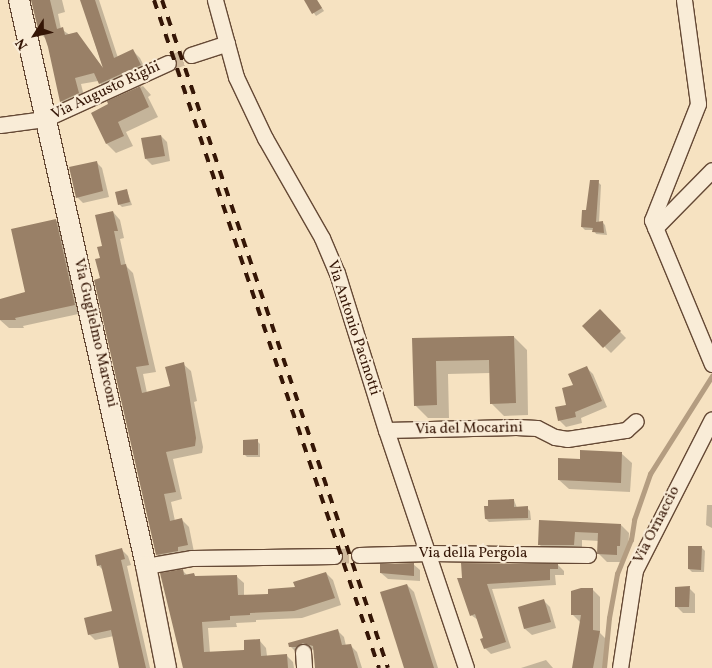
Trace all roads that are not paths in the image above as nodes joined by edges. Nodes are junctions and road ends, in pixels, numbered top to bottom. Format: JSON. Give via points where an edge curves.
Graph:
{"nodes":[{"id":1,"x":19,"y":0,"type":"edge"},
{"id":2,"x":215,"y":0,"type":"edge"},
{"id":3,"x":684,"y":0,"type":"edge"},
{"id":4,"x":227,"y":43,"type":"junction"},
{"id":5,"x":190,"y":55,"type":"tunnel mouth"},
{"id":6,"x":168,"y":63,"type":"tunnel mouth"},
{"id":7,"x":45,"y":118,"type":"junction"},
{"id":8,"x":0,"y":125,"type":"edge"},
{"id":9,"x":712,"y":170,"type":"edge"},
{"id":10,"x":655,"y":228,"type":"junction"},
{"id":11,"x":712,"y":363,"type":"edge"},
{"id":12,"x":712,"y":420,"type":"edge"},
{"id":13,"x":636,"y":421,"type":"dead end"},
{"id":14,"x":386,"y":430,"type":"junction"},
{"id":15,"x":429,"y":553,"type":"junction"},
{"id":16,"x":359,"y":555,"type":"tunnel mouth"},
{"id":17,"x":588,"y":555,"type":"dead end"},
{"id":18,"x":334,"y":556,"type":"tunnel mouth"},
{"id":19,"x":146,"y":566,"type":"junction"},
{"id":20,"x":303,"y":652,"type":"dead end"},
{"id":21,"x":166,"y":668,"type":"edge"},
{"id":22,"x":304,"y":668,"type":"edge"},
{"id":23,"x":466,"y":668,"type":"edge"},
{"id":24,"x":620,"y":668,"type":"edge"}],
"edges":[{"from":1,"to":7,"type":"street","name":"Via Guglielmo Marconi"},
{"from":2,"to":4,"type":"street","name":"Via Antonio Pacinotti"},
{"from":3,"to":10,"type":"street","via":[[698,104],[652,220]]},
{"from":4,"to":5,"type":"street"},
{"from":4,"to":14,"type":"street","name":"Via Antonio Pacinotti","via":[[236,77],[265,138],[314,222],[337,273]]},
{"from":6,"to":7,"type":"street","name":"Via Augusto Righi"},
{"from":7,"to":8,"type":"street","name":"Via Augusto Righi"},
{"from":7,"to":19,"type":"street","name":"Via Guglielmo Marconi"},
{"from":9,"to":10,"type":"street"},
{"from":10,"to":11,"type":"street"},
{"from":12,"to":24,"type":"street","name":"Via Ornaccio","via":[[635,570]]},
{"from":13,"to":14,"type":"street","name":"Via del Mocarini","via":[[626,430],[567,439],[536,428],[516,427]]},
{"from":14,"to":15,"type":"street","name":"Via Antonio Pacinotti"},
{"from":15,"to":16,"type":"street","name":"Via della Pergola"},
{"from":15,"to":17,"type":"street","name":"Via della Pergola"},
{"from":15,"to":23,"type":"street","name":"Via Antonio Pacinotti"},
{"from":18,"to":19,"type":"street","via":[[192,558]]},
{"from":19,"to":21,"type":"street","name":"Via Guglielmo Marconi"},
{"from":20,"to":22,"type":"street"}]}
